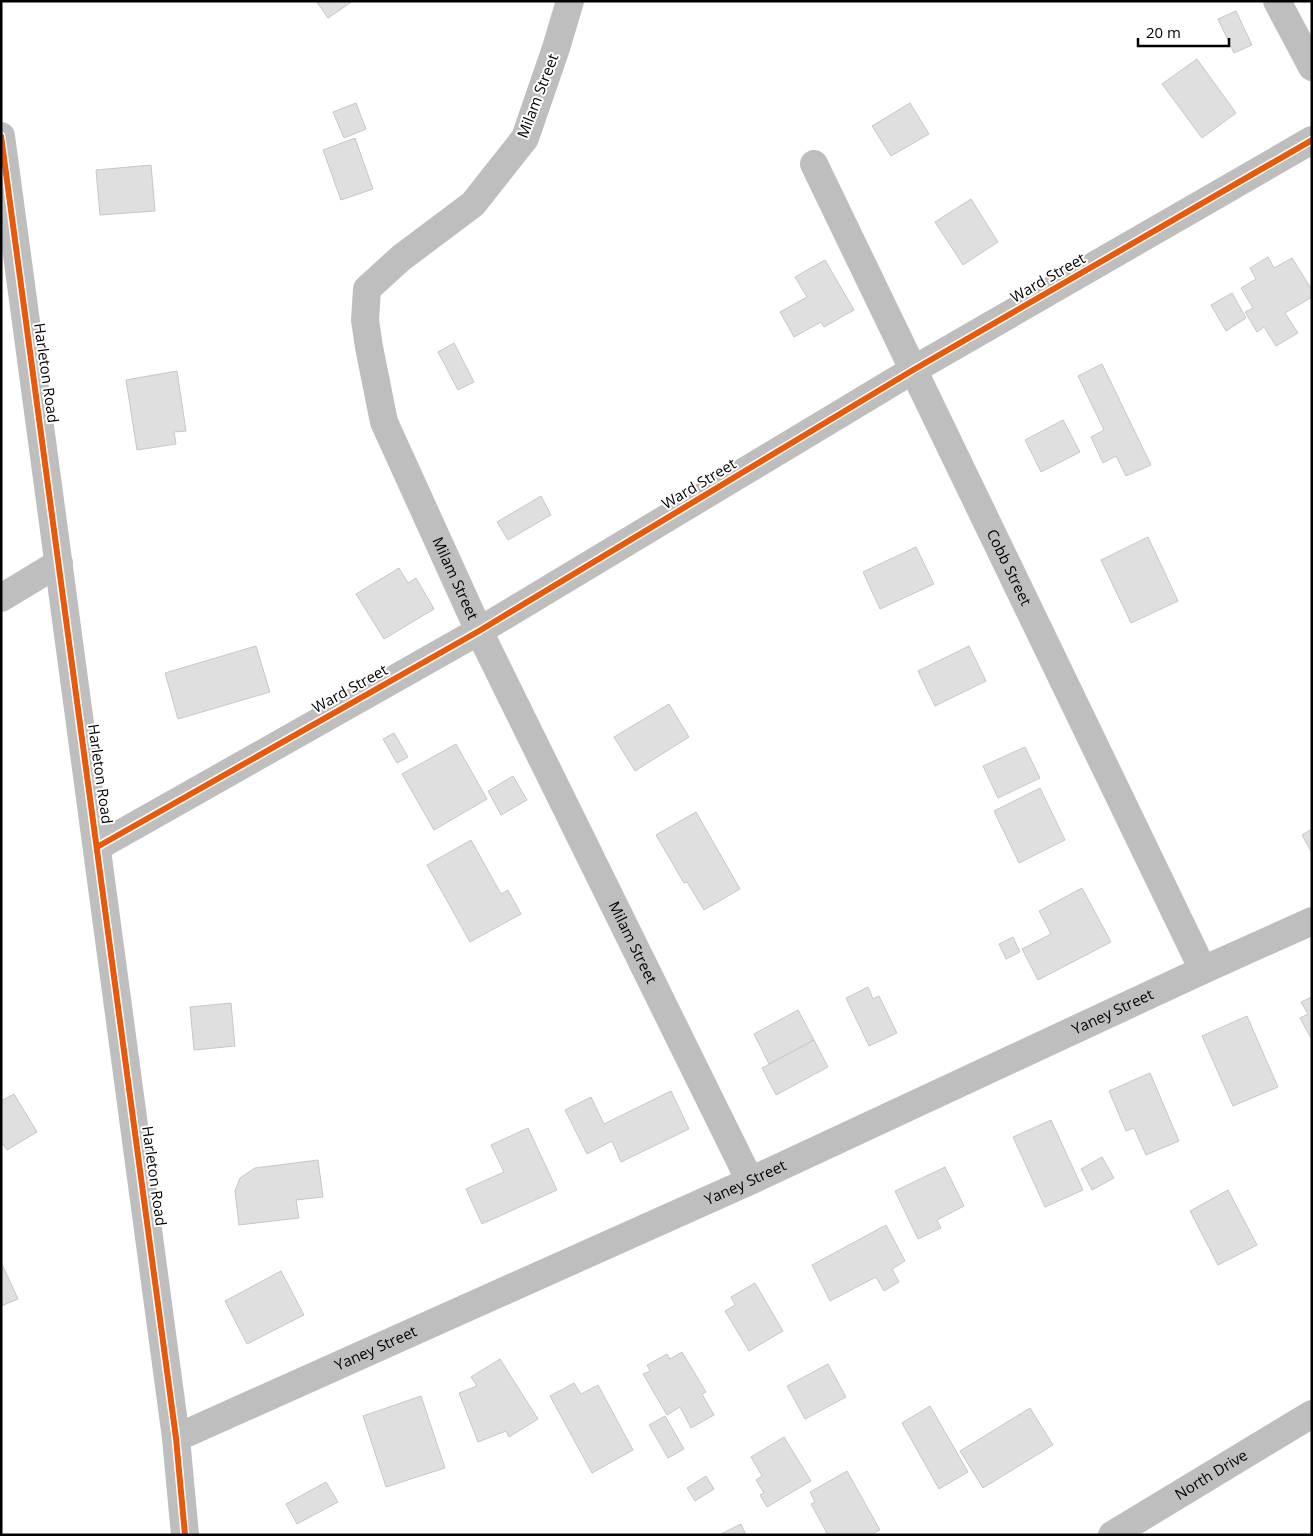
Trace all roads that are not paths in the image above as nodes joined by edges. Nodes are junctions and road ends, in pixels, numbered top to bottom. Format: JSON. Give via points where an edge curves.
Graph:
{"nodes":[{"id":1,"x":570,"y":1,"type":"edge"},
{"id":2,"x":1277,"y":1,"type":"edge"},
{"id":3,"x":1312,"y":66,"type":"edge"},
{"id":4,"x":1,"y":136,"type":"edge"},
{"id":5,"x":1312,"y":140,"type":"edge"},
{"id":6,"x":814,"y":164,"type":"dead end"},
{"id":7,"x":913,"y":370,"type":"junction"},
{"id":8,"x":59,"y":563,"type":"junction"},
{"id":9,"x":1,"y":598,"type":"edge"},
{"id":10,"x":479,"y":631,"type":"junction"},
{"id":11,"x":97,"y":847,"type":"junction"},
{"id":12,"x":1312,"y":921,"type":"edge"},
{"id":13,"x":1203,"y":970,"type":"junction"},
{"id":14,"x":750,"y":1181,"type":"junction"},
{"id":15,"x":1312,"y":1414,"type":"edge"},
{"id":16,"x":176,"y":1438,"type":"junction"},
{"id":17,"x":186,"y":1535,"type":"edge"},
{"id":18,"x":1112,"y":1535,"type":"edge"}],
"edges":[{"from":1,"to":10,"type":"street","name":"Milam Street","via":[[525,138],[473,204],[367,288],[365,320],[384,422]]},
{"from":2,"to":3,"type":"street"},
{"from":4,"to":8,"type":"street","name":"Harleton Road"},
{"from":5,"to":7,"type":"street","name":"Ward Street"},
{"from":6,"to":7,"type":"street","name":"Cobb Street"},
{"from":7,"to":10,"type":"street","name":"Ward Street"},
{"from":7,"to":13,"type":"street","name":"Cobb Street"},
{"from":8,"to":9,"type":"street"},
{"from":8,"to":11,"type":"street","name":"Harleton Road"},
{"from":10,"to":11,"type":"street","name":"Ward Street"},
{"from":10,"to":14,"type":"street","name":"Milam Street"},
{"from":11,"to":16,"type":"street","name":"Harleton Road"},
{"from":12,"to":13,"type":"street","name":"Yaney Street"},
{"from":13,"to":14,"type":"street","name":"Yaney Street"},
{"from":14,"to":16,"type":"street","name":"Yaney Street"},
{"from":15,"to":18,"type":"street","name":"North Drive"},
{"from":16,"to":17,"type":"street","name":"Harleton Road"}]}
